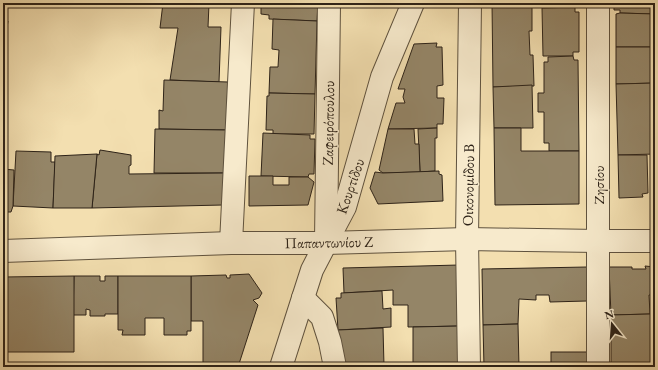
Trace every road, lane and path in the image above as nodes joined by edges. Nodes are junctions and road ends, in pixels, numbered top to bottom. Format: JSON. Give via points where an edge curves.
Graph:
{"nodes":[{"id":1,"x":243,"y":3,"type":"edge"},
{"id":2,"x":329,"y":3,"type":"edge"},
{"id":3,"x":413,"y":3,"type":"edge"},
{"id":4,"x":470,"y":3,"type":"edge"},
{"id":5,"x":598,"y":3,"type":"edge"},
{"id":6,"x":467,"y":239,"type":"junction"},
{"id":7,"x":598,"y":241,"type":"junction"},
{"id":8,"x":655,"y":241,"type":"edge"},
{"id":9,"x":231,"y":243,"type":"junction"},
{"id":10,"x":326,"y":243,"type":"junction"},
{"id":11,"x":3,"y":251,"type":"edge"},
{"id":12,"x":302,"y":298,"type":"junction"},
{"id":13,"x":281,"y":367,"type":"edge"},
{"id":14,"x":335,"y":367,"type":"edge"},
{"id":15,"x":469,"y":367,"type":"edge"},
{"id":16,"x":598,"y":367,"type":"edge"}],
"edges":[{"from":1,"to":9,"type":"street"},
{"from":2,"to":10,"type":"street","name":"Ζαφειρόπουλου"},
{"from":3,"to":10,"type":"street","name":"Κουρτίδου","via":[[382,77],[345,208]]},
{"from":4,"to":6,"type":"street","name":"Οικονομίδου Β"},
{"from":5,"to":7,"type":"street","name":"Ζησίου"},
{"from":6,"to":7,"type":"street","name":"Παπαντωνίου Ζ"},
{"from":6,"to":10,"type":"street","name":"Παπαντωνίου Ζ"},
{"from":6,"to":15,"type":"street","name":"Οικονομίδου Β"},
{"from":7,"to":8,"type":"street","name":"Παπαντωνίου Ζ"},
{"from":7,"to":16,"type":"street","name":"Ζησίου"},
{"from":9,"to":10,"type":"street","name":"Παπαντωνίου Ζ"},
{"from":9,"to":11,"type":"street","name":"Παπαντωνίου Ζ"},
{"from":10,"to":12,"type":"street","name":"Κουρτίδου","via":[[312,270]]},
{"from":12,"to":13,"type":"street","name":"Κουρτίδου"},
{"from":12,"to":14,"type":"street","via":[[322,317]]}]}
